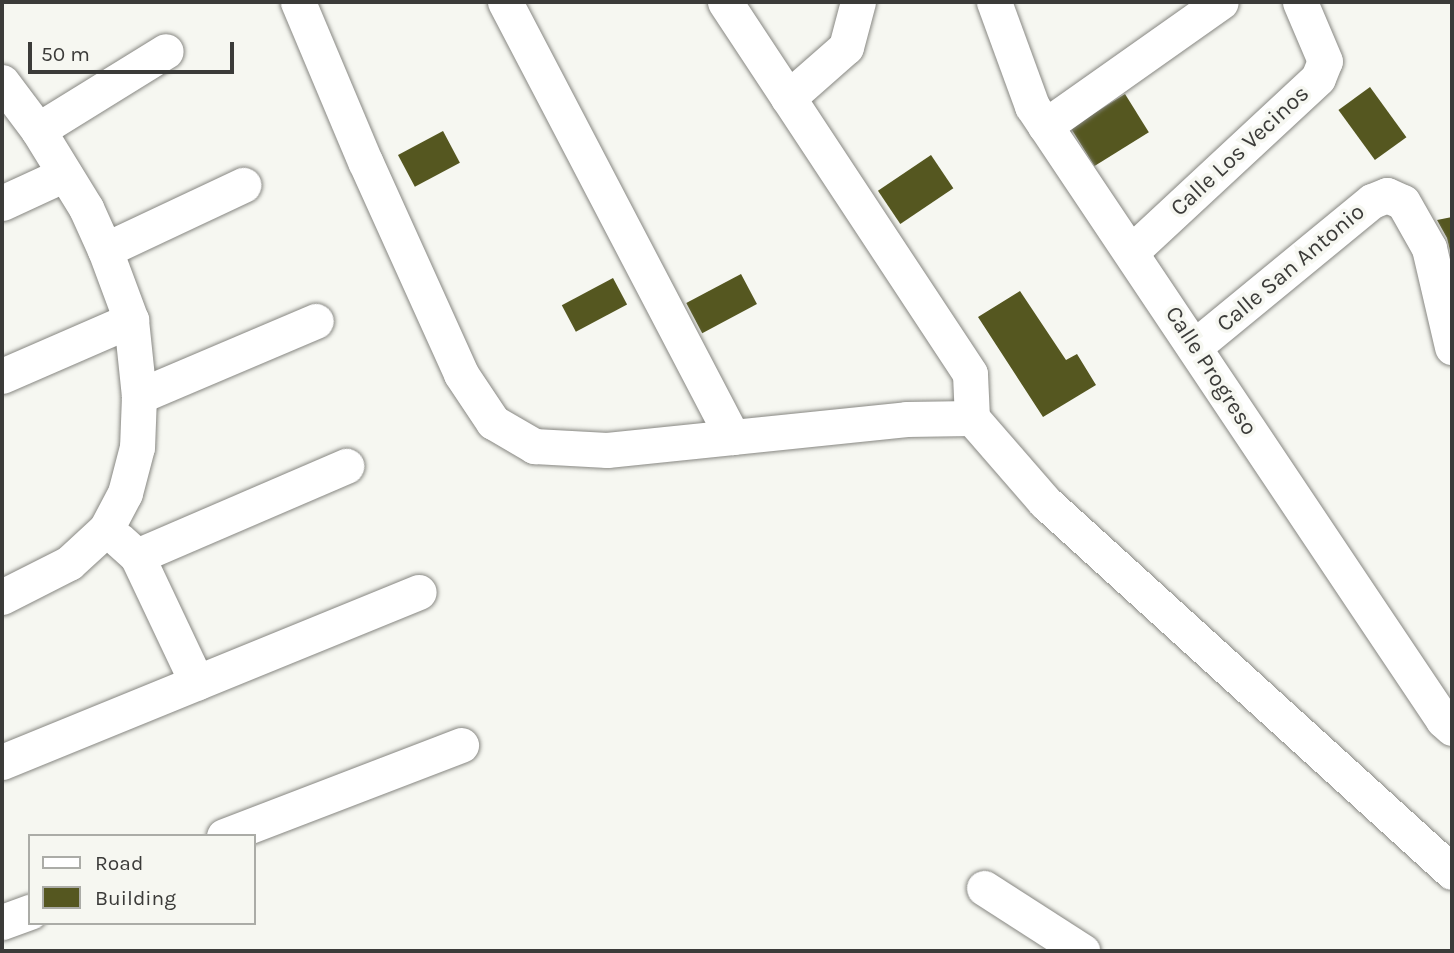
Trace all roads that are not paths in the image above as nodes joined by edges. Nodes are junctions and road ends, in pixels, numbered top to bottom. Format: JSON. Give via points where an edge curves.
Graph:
{"nodes":[{"id":1,"x":299,"y":2,"type":"edge"},
{"id":2,"x":505,"y":2,"type":"edge"},
{"id":3,"x":724,"y":2,"type":"edge"},
{"id":4,"x":858,"y":2,"type":"edge"},
{"id":5,"x":994,"y":2,"type":"edge"},
{"id":6,"x":1221,"y":2,"type":"edge"},
{"id":7,"x":1300,"y":2,"type":"edge"},
{"id":8,"x":166,"y":51,"type":"dead end"},
{"id":9,"x":2,"y":82,"type":"edge"},
{"id":10,"x":788,"y":98,"type":"junction"},
{"id":11,"x":1045,"y":126,"type":"junction"},
{"id":12,"x":38,"y":130,"type":"junction"},
{"id":13,"x":65,"y":174,"type":"junction"},
{"id":14,"x":243,"y":185,"type":"dead end"},
{"id":15,"x":2,"y":203,"type":"edge"},
{"id":16,"x":105,"y":250,"type":"junction"},
{"id":17,"x":1131,"y":252,"type":"junction"},
{"id":18,"x":131,"y":320,"type":"junction"},
{"id":19,"x":316,"y":321,"type":"dead end"},
{"id":20,"x":1195,"y":347,"type":"junction"},
{"id":21,"x":1452,"y":347,"type":"edge"},
{"id":22,"x":2,"y":376,"type":"edge"},
{"id":23,"x":139,"y":396,"type":"junction"},
{"id":24,"x":972,"y":418,"type":"junction"},
{"id":25,"x":732,"y":437,"type":"junction"},
{"id":26,"x":346,"y":466,"type":"dead end"},
{"id":27,"x":106,"y":529,"type":"junction"},
{"id":28,"x":137,"y":556,"type":"junction"},
{"id":29,"x":419,"y":592,"type":"dead end"},
{"id":30,"x":2,"y":597,"type":"edge"},
{"id":31,"x":197,"y":682,"type":"junction"},
{"id":32,"x":1452,"y":728,"type":"edge"},
{"id":33,"x":461,"y":745,"type":"dead end"},
{"id":34,"x":2,"y":762,"type":"edge"},
{"id":35,"x":229,"y":834,"type":"edge"},
{"id":36,"x":1452,"y":872,"type":"edge"},
{"id":37,"x":984,"y":888,"type":"dead end"},
{"id":38,"x":28,"y":913,"type":"edge"},
{"id":39,"x":2,"y":922,"type":"edge"},
{"id":40,"x":1041,"y":942,"type":"edge"},
{"id":41,"x":1082,"y":951,"type":"edge"}],
"edges":[{"from":1,"to":25,"type":"street","via":[[461,374],[492,422],[534,446],[607,450]]},
{"from":2,"to":25,"type":"street"},
{"from":3,"to":10,"type":"street"},
{"from":4,"to":10,"type":"street","via":[[846,47]]},
{"from":5,"to":11,"type":"street","name":"Calle Progreso","via":[[1032,106]]},
{"from":6,"to":11,"type":"street"},
{"from":7,"to":17,"type":"street","name":"Calle Los Vecinos","via":[[1325,61],[1318,78]]},
{"from":8,"to":12,"type":"street"},
{"from":9,"to":12,"type":"street"},
{"from":10,"to":24,"type":"street","via":[[971,374]]},
{"from":11,"to":17,"type":"street","name":"Calle Progreso"},
{"from":12,"to":13,"type":"street"},
{"from":13,"to":15,"type":"street"},
{"from":13,"to":16,"type":"street"},
{"from":14,"to":16,"type":"street"},
{"from":16,"to":18,"type":"street"},
{"from":17,"to":20,"type":"street","name":"Calle Progreso"},
{"from":18,"to":22,"type":"street"},
{"from":18,"to":23,"type":"street"},
{"from":19,"to":23,"type":"street"},
{"from":20,"to":21,"type":"street","name":"Calle San Antonio","via":[[1372,201],[1387,195],[1402,202],[1429,248]]},
{"from":20,"to":32,"type":"street","name":"Calle Progreso"},
{"from":23,"to":27,"type":"street","via":[[137,447],[125,493]]},
{"from":24,"to":25,"type":"street","via":[[906,419]]},
{"from":24,"to":36,"type":"street","via":[[1045,502]]},
{"from":26,"to":28,"type":"street"},
{"from":27,"to":28,"type":"street"},
{"from":27,"to":30,"type":"street","via":[[69,563]]},
{"from":28,"to":31,"type":"street"},
{"from":29,"to":31,"type":"street"},
{"from":31,"to":34,"type":"street"},
{"from":33,"to":35,"type":"street"},
{"from":37,"to":40,"type":"street"},
{"from":38,"to":39,"type":"street"},
{"from":40,"to":41,"type":"street"}]}
